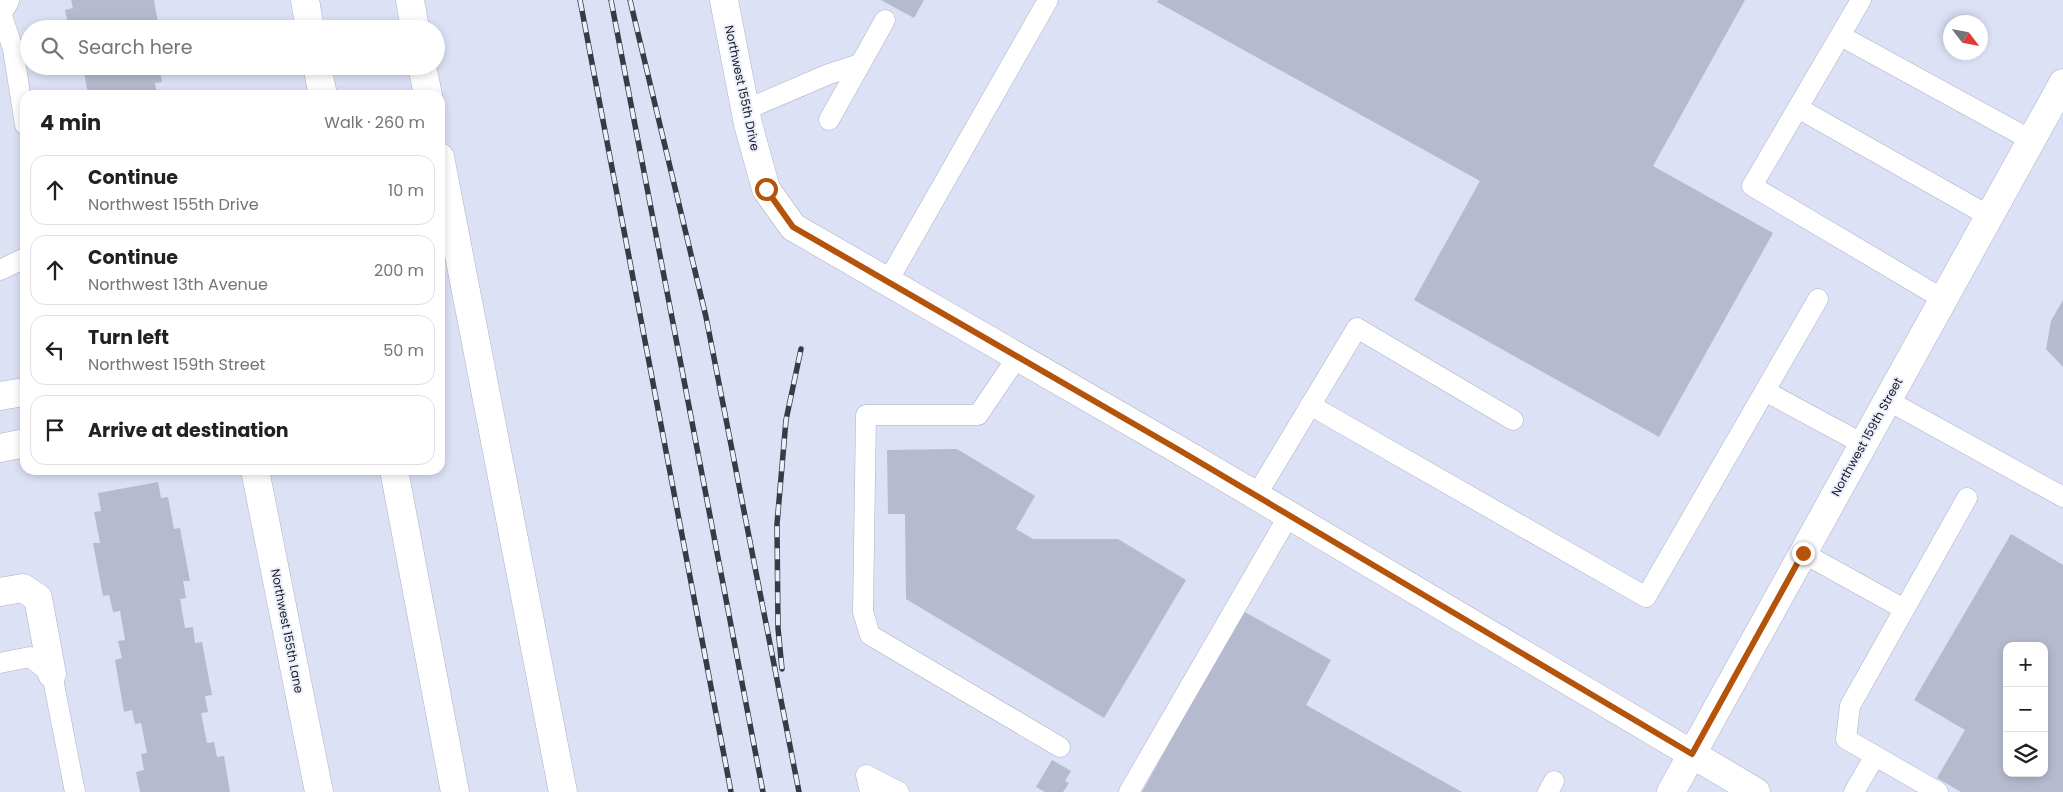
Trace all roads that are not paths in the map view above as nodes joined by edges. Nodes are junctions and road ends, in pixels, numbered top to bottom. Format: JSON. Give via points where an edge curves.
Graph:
{"nodes":[{"id":1,"x":4,"y":0,"type":"edge"},
{"id":2,"x":305,"y":0,"type":"edge"},
{"id":3,"x":410,"y":0,"type":"edge"},
{"id":4,"x":724,"y":0,"type":"edge"},
{"id":5,"x":1048,"y":0,"type":"edge"},
{"id":6,"x":1861,"y":0,"type":"edge"},
{"id":7,"x":0,"y":9,"type":"edge"},
{"id":8,"x":308,"y":20,"type":"edge"},
{"id":9,"x":413,"y":20,"type":"edge"},
{"id":10,"x":885,"y":20,"type":"dead end"},
{"id":11,"x":1841,"y":36,"type":"junction"},
{"id":12,"x":860,"y":64,"type":"junction"},
{"id":13,"x":319,"y":75,"type":"edge"},
{"id":14,"x":424,"y":75,"type":"edge"},
{"id":15,"x":2063,"y":83,"type":"edge"},
{"id":16,"x":322,"y":90,"type":"edge"},
{"id":17,"x":427,"y":90,"type":"edge"},
{"id":18,"x":20,"y":93,"type":"edge"},
{"id":19,"x":1798,"y":108,"type":"junction"},
{"id":20,"x":745,"y":110,"type":"junction"},
{"id":21,"x":829,"y":120,"type":"dead end"},
{"id":22,"x":2031,"y":140,"type":"junction"},
{"id":23,"x":445,"y":183,"type":"edge"},
{"id":24,"x":1989,"y":216,"type":"junction"},
{"id":25,"x":20,"y":260,"type":"edge"},
{"id":26,"x":0,"y":270,"type":"edge"},
{"id":27,"x":888,"y":281,"type":"junction"},
{"id":28,"x":1818,"y":299,"type":"dead end"},
{"id":29,"x":1943,"y":300,"type":"junction"},
{"id":30,"x":1018,"y":356,"type":"junction"},
{"id":31,"x":1765,"y":391,"type":"junction"},
{"id":32,"x":20,"y":393,"type":"edge"},
{"id":33,"x":0,"y":396,"type":"edge"},
{"id":34,"x":1887,"y":400,"type":"junction"},
{"id":35,"x":1310,"y":405,"type":"junction"},
{"id":36,"x":1514,"y":420,"type":"dead end"},
{"id":37,"x":20,"y":444,"type":"edge"},
{"id":38,"x":1863,"y":444,"type":"junction"},
{"id":39,"x":0,"y":448,"type":"edge"},
{"id":40,"x":256,"y":475,"type":"edge"},
{"id":41,"x":395,"y":475,"type":"edge"},
{"id":42,"x":1256,"y":496,"type":"junction"},
{"id":43,"x":2063,"y":497,"type":"edge"},
{"id":44,"x":1966,"y":498,"type":"dead end"},
{"id":45,"x":1289,"y":515,"type":"junction"},
{"id":46,"x":1803,"y":553,"type":"junction"},
{"id":47,"x":0,"y":592,"type":"edge"},
{"id":48,"x":1904,"y":609,"type":"junction"},
{"id":49,"x":0,"y":663,"type":"edge"},
{"id":50,"x":52,"y":674,"type":"junction"},
{"id":51,"x":1060,"y":747,"type":"dead end"},
{"id":52,"x":1692,"y":754,"type":"junction"},
{"id":53,"x":1875,"y":756,"type":"junction"},
{"id":54,"x":75,"y":792,"type":"edge"},
{"id":55,"x":319,"y":792,"type":"edge"},
{"id":56,"x":455,"y":792,"type":"edge"},
{"id":57,"x":563,"y":792,"type":"edge"},
{"id":58,"x":870,"y":792,"type":"edge"},
{"id":59,"x":899,"y":792,"type":"edge"},
{"id":60,"x":1129,"y":792,"type":"edge"},
{"id":61,"x":1671,"y":792,"type":"edge"},
{"id":62,"x":1756,"y":792,"type":"edge"},
{"id":63,"x":1854,"y":792,"type":"edge"},
{"id":64,"x":1938,"y":792,"type":"edge"}],
"edges":[{"from":1,"to":7,"type":"street"},
{"from":2,"to":8,"type":"street"},
{"from":3,"to":9,"type":"street"},
{"from":4,"to":20,"type":"street","name":"Northwest 155th Drive"},
{"from":5,"to":27,"type":"lane"},
{"from":6,"to":11,"type":"lane"},
{"from":7,"to":18,"type":"lane","via":[[13,49]]},
{"from":10,"to":12,"type":"lane"},
{"from":11,"to":19,"type":"lane"},
{"from":11,"to":22,"type":"lane"},
{"from":12,"to":20,"type":"lane"},
{"from":12,"to":21,"type":"lane"},
{"from":13,"to":16,"type":"street"},
{"from":14,"to":17,"type":"street"},
{"from":15,"to":22,"type":"street","name":"Northwest 159th Street"},
{"from":19,"to":24,"type":"lane"},
{"from":19,"to":29,"type":"lane","via":[[1752,186]]},
{"from":20,"to":27,"type":"street","name":"Northwest 155th Drive","via":[[766,189],[793,227]]},
{"from":22,"to":24,"type":"street","name":"Northwest 159th Street"},
{"from":23,"to":57,"type":"street"},
{"from":24,"to":29,"type":"street","name":"Northwest 159th Street"},
{"from":25,"to":26,"type":"lane"},
{"from":27,"to":30,"type":"street"},
{"from":28,"to":31,"type":"lane"},
{"from":29,"to":34,"type":"street","name":"Northwest 159th Street"},
{"from":30,"to":42,"type":"street"},
{"from":30,"to":51,"type":"lane","via":[[978,415],[866,415],[863,612],[870,636]]},
{"from":31,"to":35,"type":"lane","via":[[1646,597]]},
{"from":31,"to":38,"type":"lane"},
{"from":32,"to":33,"type":"street"},
{"from":34,"to":38,"type":"street","name":"Northwest 159th Street"},
{"from":34,"to":43,"type":"lane"},
{"from":35,"to":36,"type":"lane","via":[[1358,328]]},
{"from":35,"to":42,"type":"lane"},
{"from":37,"to":39,"type":"street"},
{"from":38,"to":46,"type":"street","name":"Northwest 159th Street"},
{"from":40,"to":55,"type":"street","name":"Northwest 155th Lane"},
{"from":41,"to":56,"type":"street"},
{"from":42,"to":45,"type":"street"},
{"from":44,"to":48,"type":"lane"},
{"from":45,"to":52,"type":"street"},
{"from":45,"to":60,"type":"lane"},
{"from":46,"to":48,"type":"lane"},
{"from":46,"to":52,"type":"street","name":"Northwest 159th Street"},
{"from":47,"to":50,"type":"street","via":[[23,588],[38,598]]},
{"from":48,"to":53,"type":"lane","via":[[1850,706],[1846,739]]},
{"from":49,"to":50,"type":"lane","via":[[30,657]]},
{"from":50,"to":54,"type":"lane"},
{"from":52,"to":61,"type":"street","name":"Northwest 159th Street"},
{"from":52,"to":62,"type":"street"},
{"from":53,"to":63,"type":"lane"},
{"from":53,"to":64,"type":"lane"},
{"from":58,"to":59,"type":"lane","via":[[866,775]]}]}
